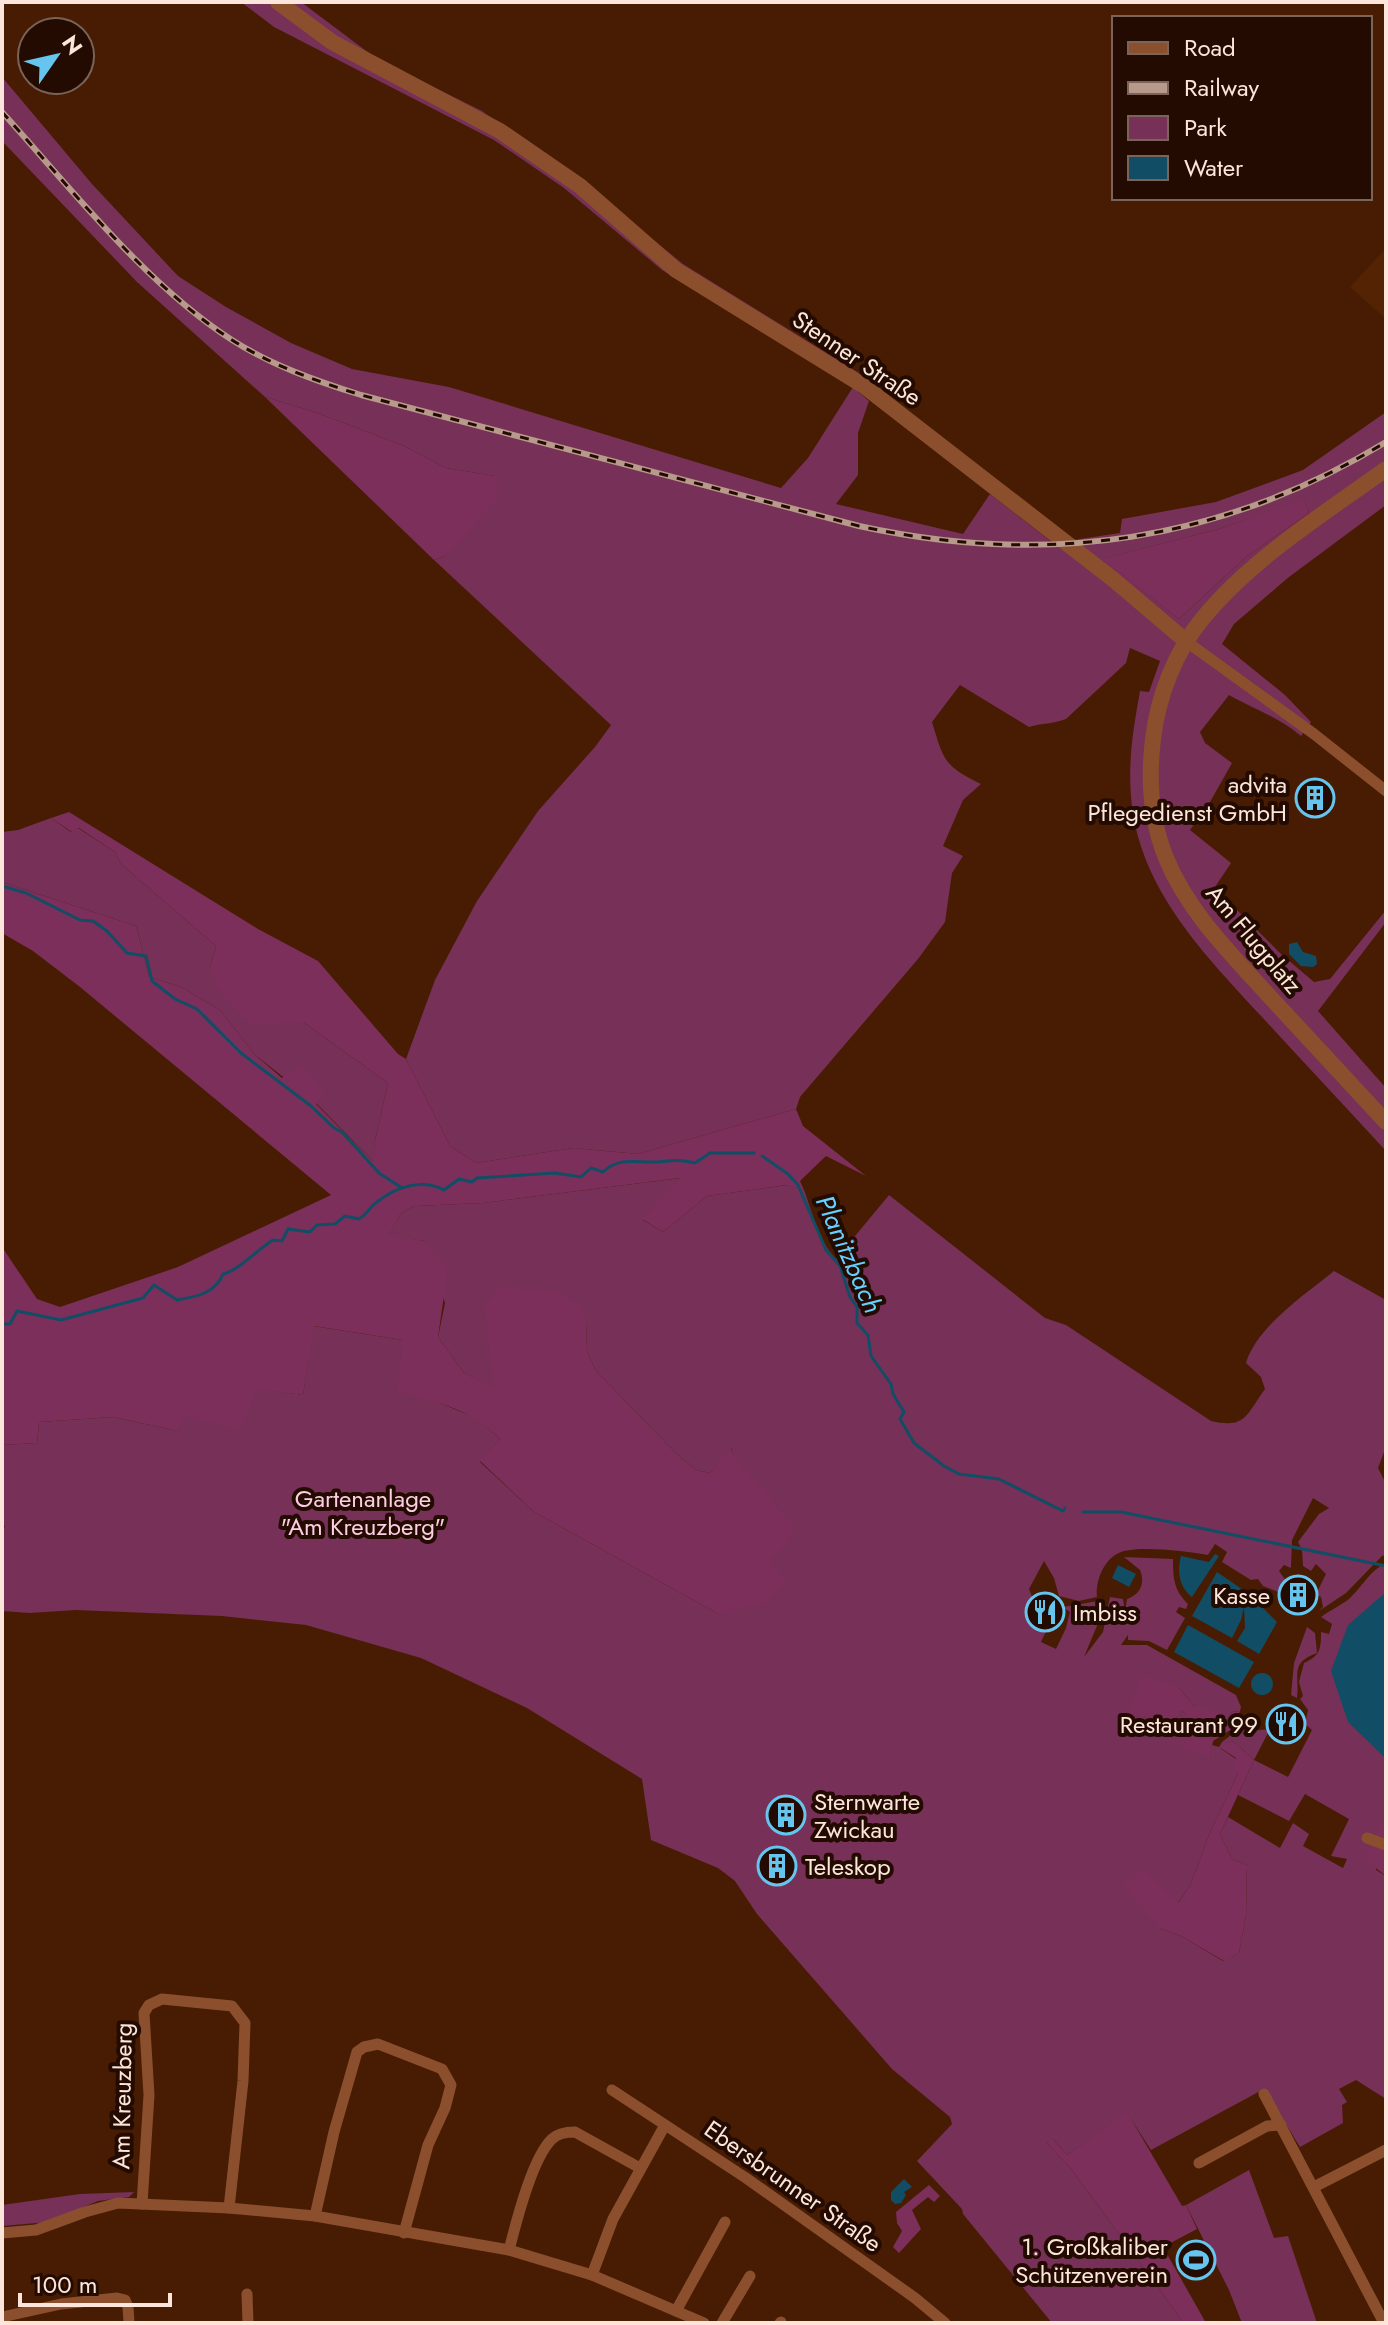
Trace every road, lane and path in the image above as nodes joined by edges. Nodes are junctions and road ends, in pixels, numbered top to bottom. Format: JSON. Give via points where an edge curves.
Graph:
{"nodes":[{"id":1,"x":278,"y":2,"type":"edge"},
{"id":2,"x":1386,"y":469,"type":"edge"},
{"id":3,"x":1187,"y":642,"type":"junction"},
{"id":4,"x":1386,"y":791,"type":"edge"},
{"id":5,"x":1386,"y":1122,"type":"edge"},
{"id":6,"x":1367,"y":1838,"type":"dead end"},
{"id":7,"x":1386,"y":1845,"type":"edge"},
{"id":8,"x":612,"y":2090,"type":"dead end"},
{"id":9,"x":1264,"y":2094,"type":"dead end"},
{"id":10,"x":665,"y":2125,"type":"junction"},
{"id":11,"x":1281,"y":2125,"type":"junction"},
{"id":12,"x":1386,"y":2150,"type":"edge"},
{"id":13,"x":1199,"y":2163,"type":"dead end"},
{"id":14,"x":640,"y":2168,"type":"junction"},
{"id":15,"x":1314,"y":2187,"type":"junction"},
{"id":16,"x":142,"y":2204,"type":"junction"},
{"id":17,"x":229,"y":2208,"type":"junction"},
{"id":18,"x":315,"y":2216,"type":"junction"},
{"id":19,"x":725,"y":2222,"type":"dead end"},
{"id":20,"x":2,"y":2233,"type":"edge"},
{"id":21,"x":404,"y":2233,"type":"junction"},
{"id":22,"x":509,"y":2250,"type":"junction"},
{"id":23,"x":592,"y":2275,"type":"junction"},
{"id":24,"x":750,"y":2276,"type":"dead end"},
{"id":25,"x":247,"y":2294,"type":"dead end"},
{"id":26,"x":676,"y":2311,"type":"junction"},
{"id":27,"x":2,"y":2317,"type":"edge"},
{"id":28,"x":129,"y":2323,"type":"edge"},
{"id":29,"x":248,"y":2323,"type":"edge"},
{"id":30,"x":704,"y":2323,"type":"edge"},
{"id":31,"x":722,"y":2323,"type":"edge"},
{"id":32,"x":945,"y":2323,"type":"edge"},
{"id":33,"x":1384,"y":2323,"type":"edge"}],
"edges":[{"from":1,"to":3,"type":"street","name":"Stenner Straße","via":[[332,42],[500,131],[580,186],[676,270],[864,386]]},
{"from":2,"to":3,"type":"street","name":"Am Flugplatz","via":[[1236,583]]},
{"from":3,"to":4,"type":"street","name":"Stenner Straße"},
{"from":3,"to":5,"type":"street","name":"Am Flugplatz","via":[[1166,681],[1151,760],[1152,803],[1167,860],[1207,926]]},
{"from":6,"to":7,"type":"street"},
{"from":8,"to":10,"type":"street","name":"Ebersbrunner Straße"},
{"from":9,"to":11,"type":"street"},
{"from":10,"to":14,"type":"street"},
{"from":10,"to":32,"type":"street","name":"Ebersbrunner Straße"},
{"from":11,"to":13,"type":"street","via":[[1267,2126]]},
{"from":11,"to":15,"type":"street"},
{"from":12,"to":15,"type":"street"},
{"from":14,"to":22,"type":"street","via":[[575,2132],[552,2138],[520,2205]]},
{"from":14,"to":23,"type":"street"},
{"from":15,"to":33,"type":"street"},
{"from":16,"to":17,"type":"street","name":"Am Kreuzberg"},
{"from":16,"to":17,"type":"street","name":"Am Kreuzberg","via":[[149,2095],[144,2013],[162,1999],[232,2006],[245,2023]]},
{"from":16,"to":20,"type":"street","name":"Am Kreuzberg","via":[[118,2203],[36,2230]]},
{"from":17,"to":18,"type":"street","name":"Am Kreuzberg"},
{"from":18,"to":21,"type":"street","name":"Am Kreuzberg"},
{"from":18,"to":21,"type":"street","via":[[357,2052],[378,2044],[442,2069],[451,2085]]},
{"from":19,"to":26,"type":"street"},
{"from":21,"to":22,"type":"street","name":"Am Kreuzberg"},
{"from":22,"to":23,"type":"street","name":"Am Kreuzberg"},
{"from":23,"to":26,"type":"street","name":"Am Kreuzberg"},
{"from":24,"to":31,"type":"street"},
{"from":25,"to":29,"type":"street"},
{"from":26,"to":30,"type":"street","name":"Am Kreuzberg"},
{"from":27,"to":28,"type":"street","via":[[117,2298],[125,2300]]}]}
